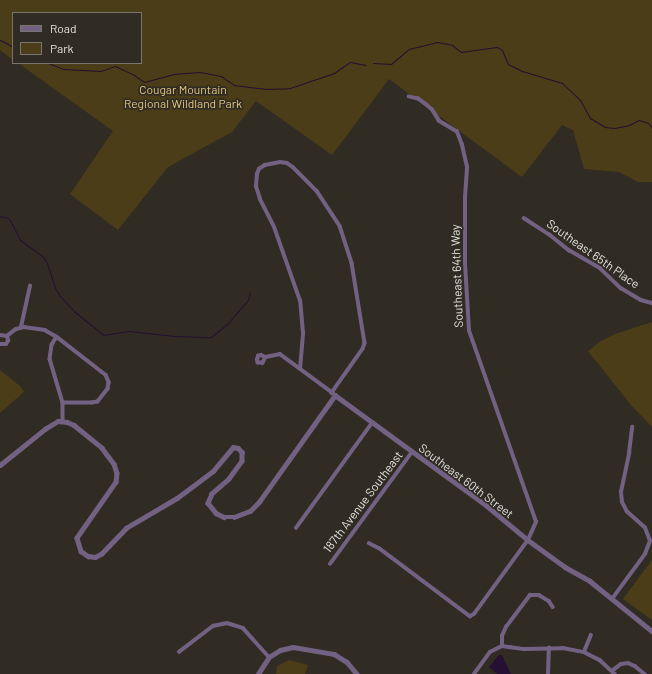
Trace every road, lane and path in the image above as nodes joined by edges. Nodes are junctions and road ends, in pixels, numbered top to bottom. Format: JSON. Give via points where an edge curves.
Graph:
{"nodes":[{"id":1,"x":409,"y":97,"type":"dead end"},
{"id":2,"x":524,"y":218,"type":"dead end"},
{"id":3,"x":30,"y":286,"type":"dead end"},
{"id":4,"x":652,"y":303,"type":"edge"},
{"id":5,"x":21,"y":328,"type":"junction"},
{"id":6,"x":0,"y":335,"type":"edge"},
{"id":7,"x":7,"y":336,"type":"junction"},
{"id":8,"x":57,"y":337,"type":"junction"},
{"id":9,"x":0,"y":344,"type":"edge"},
{"id":10,"x":266,"y":357,"type":"dead end"},
{"id":11,"x":300,"y":368,"type":"junction"},
{"id":12,"x":334,"y":394,"type":"junction"},
{"id":13,"x":63,"y":403,"type":"junction"},
{"id":14,"x":63,"y":421,"type":"junction"},
{"id":15,"x":372,"y":423,"type":"junction"},
{"id":16,"x":632,"y":427,"type":"dead end"},
{"id":17,"x":412,"y":452,"type":"junction"},
{"id":18,"x":0,"y":465,"type":"edge"},
{"id":19,"x":296,"y":528,"type":"dead end"},
{"id":20,"x":528,"y":540,"type":"junction"},
{"id":21,"x":369,"y":544,"type":"dead end"},
{"id":22,"x":330,"y":564,"type":"dead end"},
{"id":23,"x":612,"y":600,"type":"junction"},
{"id":24,"x":553,"y":607,"type":"dead end"},
{"id":25,"x":652,"y":631,"type":"edge"},
{"id":26,"x":591,"y":635,"type":"dead end"},
{"id":27,"x":502,"y":646,"type":"junction"},
{"id":28,"x":549,"y":648,"type":"junction"},
{"id":29,"x":179,"y":652,"type":"dead end"},
{"id":30,"x":584,"y":652,"type":"junction"},
{"id":31,"x":269,"y":657,"type":"junction"},
{"id":32,"x":614,"y":672,"type":"edge"},
{"id":33,"x":258,"y":674,"type":"edge"},
{"id":34,"x":357,"y":674,"type":"edge"},
{"id":35,"x":474,"y":674,"type":"edge"},
{"id":36,"x":548,"y":674,"type":"edge"},
{"id":37,"x":645,"y":674,"type":"edge"}],
"edges":[{"from":1,"to":20,"type":"street","name":"Southeast 64th Way","via":[[425,104],[440,121],[457,132],[462,145],[467,167],[465,264],[469,331],[536,518]]},
{"from":2,"to":4,"type":"street","name":"Southeast 65th Place","via":[[569,250],[600,268],[621,288],[641,300]]},
{"from":3,"to":5,"type":"street"},
{"from":5,"to":7,"type":"street"},
{"from":5,"to":8,"type":"street","via":[[39,328]]},
{"from":6,"to":7,"type":"street"},
{"from":7,"to":9,"type":"street","via":[[7,343]]},
{"from":8,"to":13,"type":"street","via":[[52,345],[50,359]]},
{"from":8,"to":13,"type":"street","via":[[101,369],[108,378],[108,389],[98,402]]},
{"from":10,"to":11,"type":"street","name":"Southeast 60th Street","via":[[280,354]]},
{"from":11,"to":12,"type":"street","name":"Southeast 60th Street"},
{"from":11,"to":12,"type":"street","via":[[303,333],[300,301],[274,227],[258,195],[256,180],[258,172],[265,166],[280,162],[287,163],[308,181],[334,215],[346,239],[352,262],[365,343]]},
{"from":12,"to":14,"type":"street","via":[[254,507],[245,514],[224,517],[209,506],[210,497],[240,464],[243,457],[240,450],[235,447],[230,449],[214,471],[177,498],[126,528],[99,556],[90,557],[83,554],[78,544],[78,535],[115,485],[117,473],[114,464],[102,448],[74,425]]},
{"from":12,"to":15,"type":"street","name":"Southeast 60th Street"},
{"from":13,"to":14,"type":"street"},
{"from":14,"to":18,"type":"street","via":[[51,424]]},
{"from":15,"to":17,"type":"street","name":"Southeast 60th Street"},
{"from":15,"to":19,"type":"street"},
{"from":16,"to":23,"type":"street","via":[[621,492],[622,502],[627,512],[645,528],[650,541],[645,554]]},
{"from":17,"to":20,"type":"street","name":"Southeast 60th Street","via":[[487,506]]},
{"from":17,"to":22,"type":"street","name":"187th Avenue Southeast"},
{"from":20,"to":21,"type":"street","name":"Southeast 64th Way","via":[[470,616],[379,548]]},
{"from":20,"to":23,"type":"street","name":"Southeast 60th Street","via":[[565,567],[590,581]]},
{"from":23,"to":25,"type":"street","name":"Southeast 60th Street"},
{"from":24,"to":27,"type":"street","via":[[539,594],[530,595],[506,627],[502,636]]},
{"from":26,"to":30,"type":"street"},
{"from":27,"to":28,"type":"street","via":[[524,649]]},
{"from":27,"to":35,"type":"street","via":[[490,652]]},
{"from":28,"to":30,"type":"street"},
{"from":28,"to":36,"type":"street"},
{"from":29,"to":31,"type":"street","via":[[213,626],[227,623],[243,628]]},
{"from":30,"to":32,"type":"street","via":[[600,660]]},
{"from":31,"to":33,"type":"street"},
{"from":31,"to":34,"type":"street","via":[[287,648],[301,647],[338,656]]},
{"from":32,"to":37,"type":"street","via":[[622,664],[628,663]]}]}
